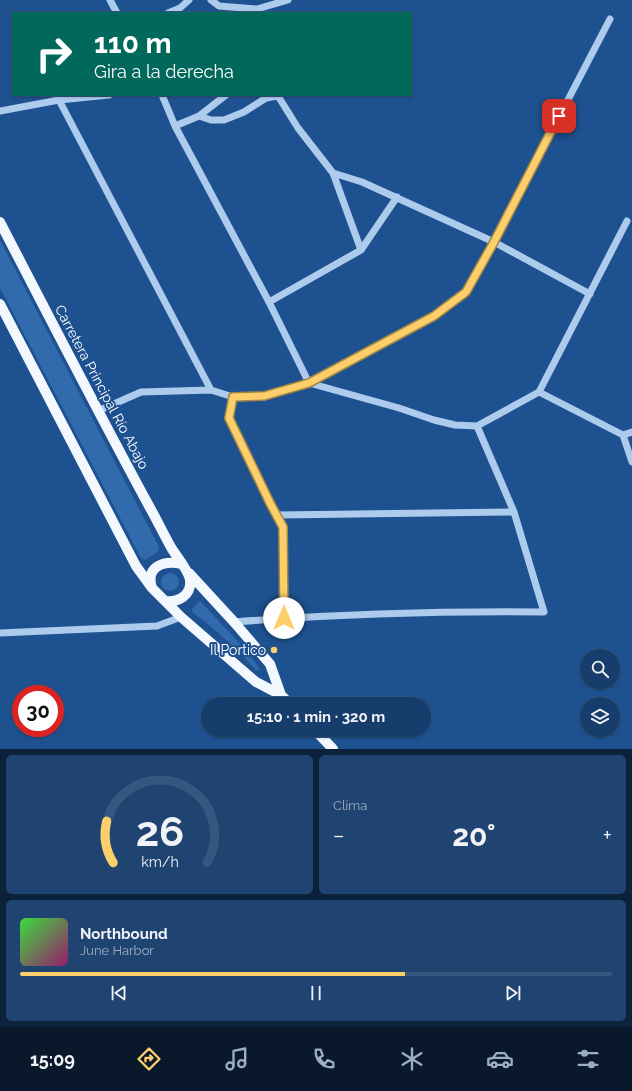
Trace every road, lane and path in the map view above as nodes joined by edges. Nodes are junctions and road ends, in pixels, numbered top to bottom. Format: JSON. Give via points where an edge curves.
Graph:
{"nodes":[{"id":1,"x":110,"y":0,"type":"edge"},
{"id":2,"x":189,"y":0,"type":"edge"},
{"id":3,"x":211,"y":0,"type":"edge"},
{"id":4,"x":288,"y":0,"type":"edge"},
{"id":5,"x":217,"y":10,"type":"edge"},
{"id":6,"x":116,"y":12,"type":"edge"},
{"id":7,"x":170,"y":12,"type":"edge"},
{"id":8,"x":610,"y":19,"type":"dead end"},
{"id":9,"x":99,"y":96,"type":"edge"},
{"id":10,"x":162,"y":96,"type":"edge"},
{"id":11,"x":225,"y":96,"type":"edge"},
{"id":12,"x":59,"y":100,"type":"junction"},
{"id":13,"x":0,"y":111,"type":"edge"},
{"id":14,"x":199,"y":116,"type":"junction"},
{"id":15,"x":175,"y":126,"type":"junction"},
{"id":16,"x":333,"y":173,"type":"junction"},
{"id":17,"x":396,"y":197,"type":"junction"},
{"id":18,"x":628,"y":221,"type":"dead end"},
{"id":19,"x":0,"y":222,"type":"edge"},
{"id":20,"x":494,"y":242,"type":"junction"},
{"id":21,"x":361,"y":250,"type":"junction"},
{"id":22,"x":590,"y":294,"type":"junction"},
{"id":23,"x":269,"y":302,"type":"junction"},
{"id":24,"x":0,"y":304,"type":"edge"},
{"id":25,"x":309,"y":383,"type":"junction"},
{"id":26,"x":211,"y":390,"type":"junction"},
{"id":27,"x":538,"y":392,"type":"junction"},
{"id":28,"x":233,"y":397,"type":"junction"},
{"id":29,"x":98,"y":411,"type":"junction"},
{"id":30,"x":477,"y":426,"type":"junction"},
{"id":31,"x":632,"y":432,"type":"edge"},
{"id":32,"x":623,"y":435,"type":"junction"},
{"id":33,"x":632,"y":462,"type":"edge"},
{"id":34,"x":514,"y":512,"type":"junction"},
{"id":35,"x":278,"y":515,"type":"junction"},
{"id":36,"x":182,"y":564,"type":"junction"},
{"id":37,"x":189,"y":573,"type":"junction"},
{"id":38,"x":152,"y":588,"type":"junction"},
{"id":39,"x":165,"y":602,"type":"junction"},
{"id":40,"x":181,"y":617,"type":"junction"},
{"id":41,"x":284,"y":618,"type":"junction"},
{"id":42,"x":234,"y":622,"type":"junction"},
{"id":43,"x":0,"y":633,"type":"edge"},
{"id":44,"x":281,"y":694,"type":"junction"},
{"id":45,"x":284,"y":697,"type":"edge"},
{"id":46,"x":322,"y":737,"type":"edge"},
{"id":47,"x":334,"y":749,"type":"edge"}],
"edges":[{"from":1,"to":6,"type":"street"},
{"from":2,"to":7,"type":"street"},
{"from":3,"to":5,"type":"street"},
{"from":4,"to":5,"type":"street","via":[[257,9]]},
{"from":8,"to":20,"type":"street"},
{"from":9,"to":12,"type":"street"},
{"from":10,"to":15,"type":"street"},
{"from":11,"to":14,"type":"street"},
{"from":12,"to":13,"type":"street"},
{"from":12,"to":26,"type":"street"},
{"from":14,"to":15,"type":"street"},
{"from":14,"to":16,"type":"street","via":[[211,120],[224,120],[244,112],[266,98],[278,96],[298,128]]},
{"from":15,"to":23,"type":"street"},
{"from":16,"to":17,"type":"street"},
{"from":16,"to":21,"type":"street"},
{"from":17,"to":20,"type":"street"},
{"from":17,"to":21,"type":"street"},
{"from":18,"to":22,"type":"street"},
{"from":19,"to":29,"type":"main road","name":"Carretera Principal Río Abajo"},
{"from":20,"to":22,"type":"street"},
{"from":20,"to":25,"type":"street","via":[[466,292],[434,316]]},
{"from":21,"to":23,"type":"street"},
{"from":22,"to":27,"type":"street"},
{"from":23,"to":25,"type":"street"},
{"from":24,"to":38,"type":"main road","via":[[136,566]]},
{"from":25,"to":28,"type":"street","via":[[264,396]]},
{"from":25,"to":30,"type":"street","via":[[434,420],[455,425]]},
{"from":26,"to":28,"type":"street"},
{"from":26,"to":29,"type":"street","via":[[141,392]]},
{"from":27,"to":30,"type":"street"},
{"from":27,"to":32,"type":"street"},
{"from":28,"to":35,"type":"street","via":[[229,418]]},
{"from":29,"to":36,"type":"main road","name":"Carretera Principal Río Abajo"},
{"from":30,"to":34,"type":"street"},
{"from":31,"to":32,"type":"street"},
{"from":32,"to":33,"type":"street"},
{"from":34,"to":35,"type":"street"},
{"from":34,"to":41,"type":"street","via":[[544,612],[448,611]]},
{"from":35,"to":41,"type":"street","via":[[283,527]]},
{"from":36,"to":37,"type":"main road"},
{"from":36,"to":38,"type":"main road","via":[[166,562],[154,569],[150,582]]},
{"from":37,"to":39,"type":"main road","via":[[188,592],[178,601]]},
{"from":37,"to":42,"type":"main road"},
{"from":38,"to":39,"type":"main road"},
{"from":39,"to":40,"type":"main road"},
{"from":40,"to":43,"type":"street","via":[[157,626]]},
{"from":40,"to":44,"type":"main road","via":[[256,682]]},
{"from":41,"to":42,"type":"street"},
{"from":42,"to":44,"type":"main road","via":[[270,664]]},
{"from":44,"to":45,"type":"main road"},
{"from":46,"to":47,"type":"main road"}]}
